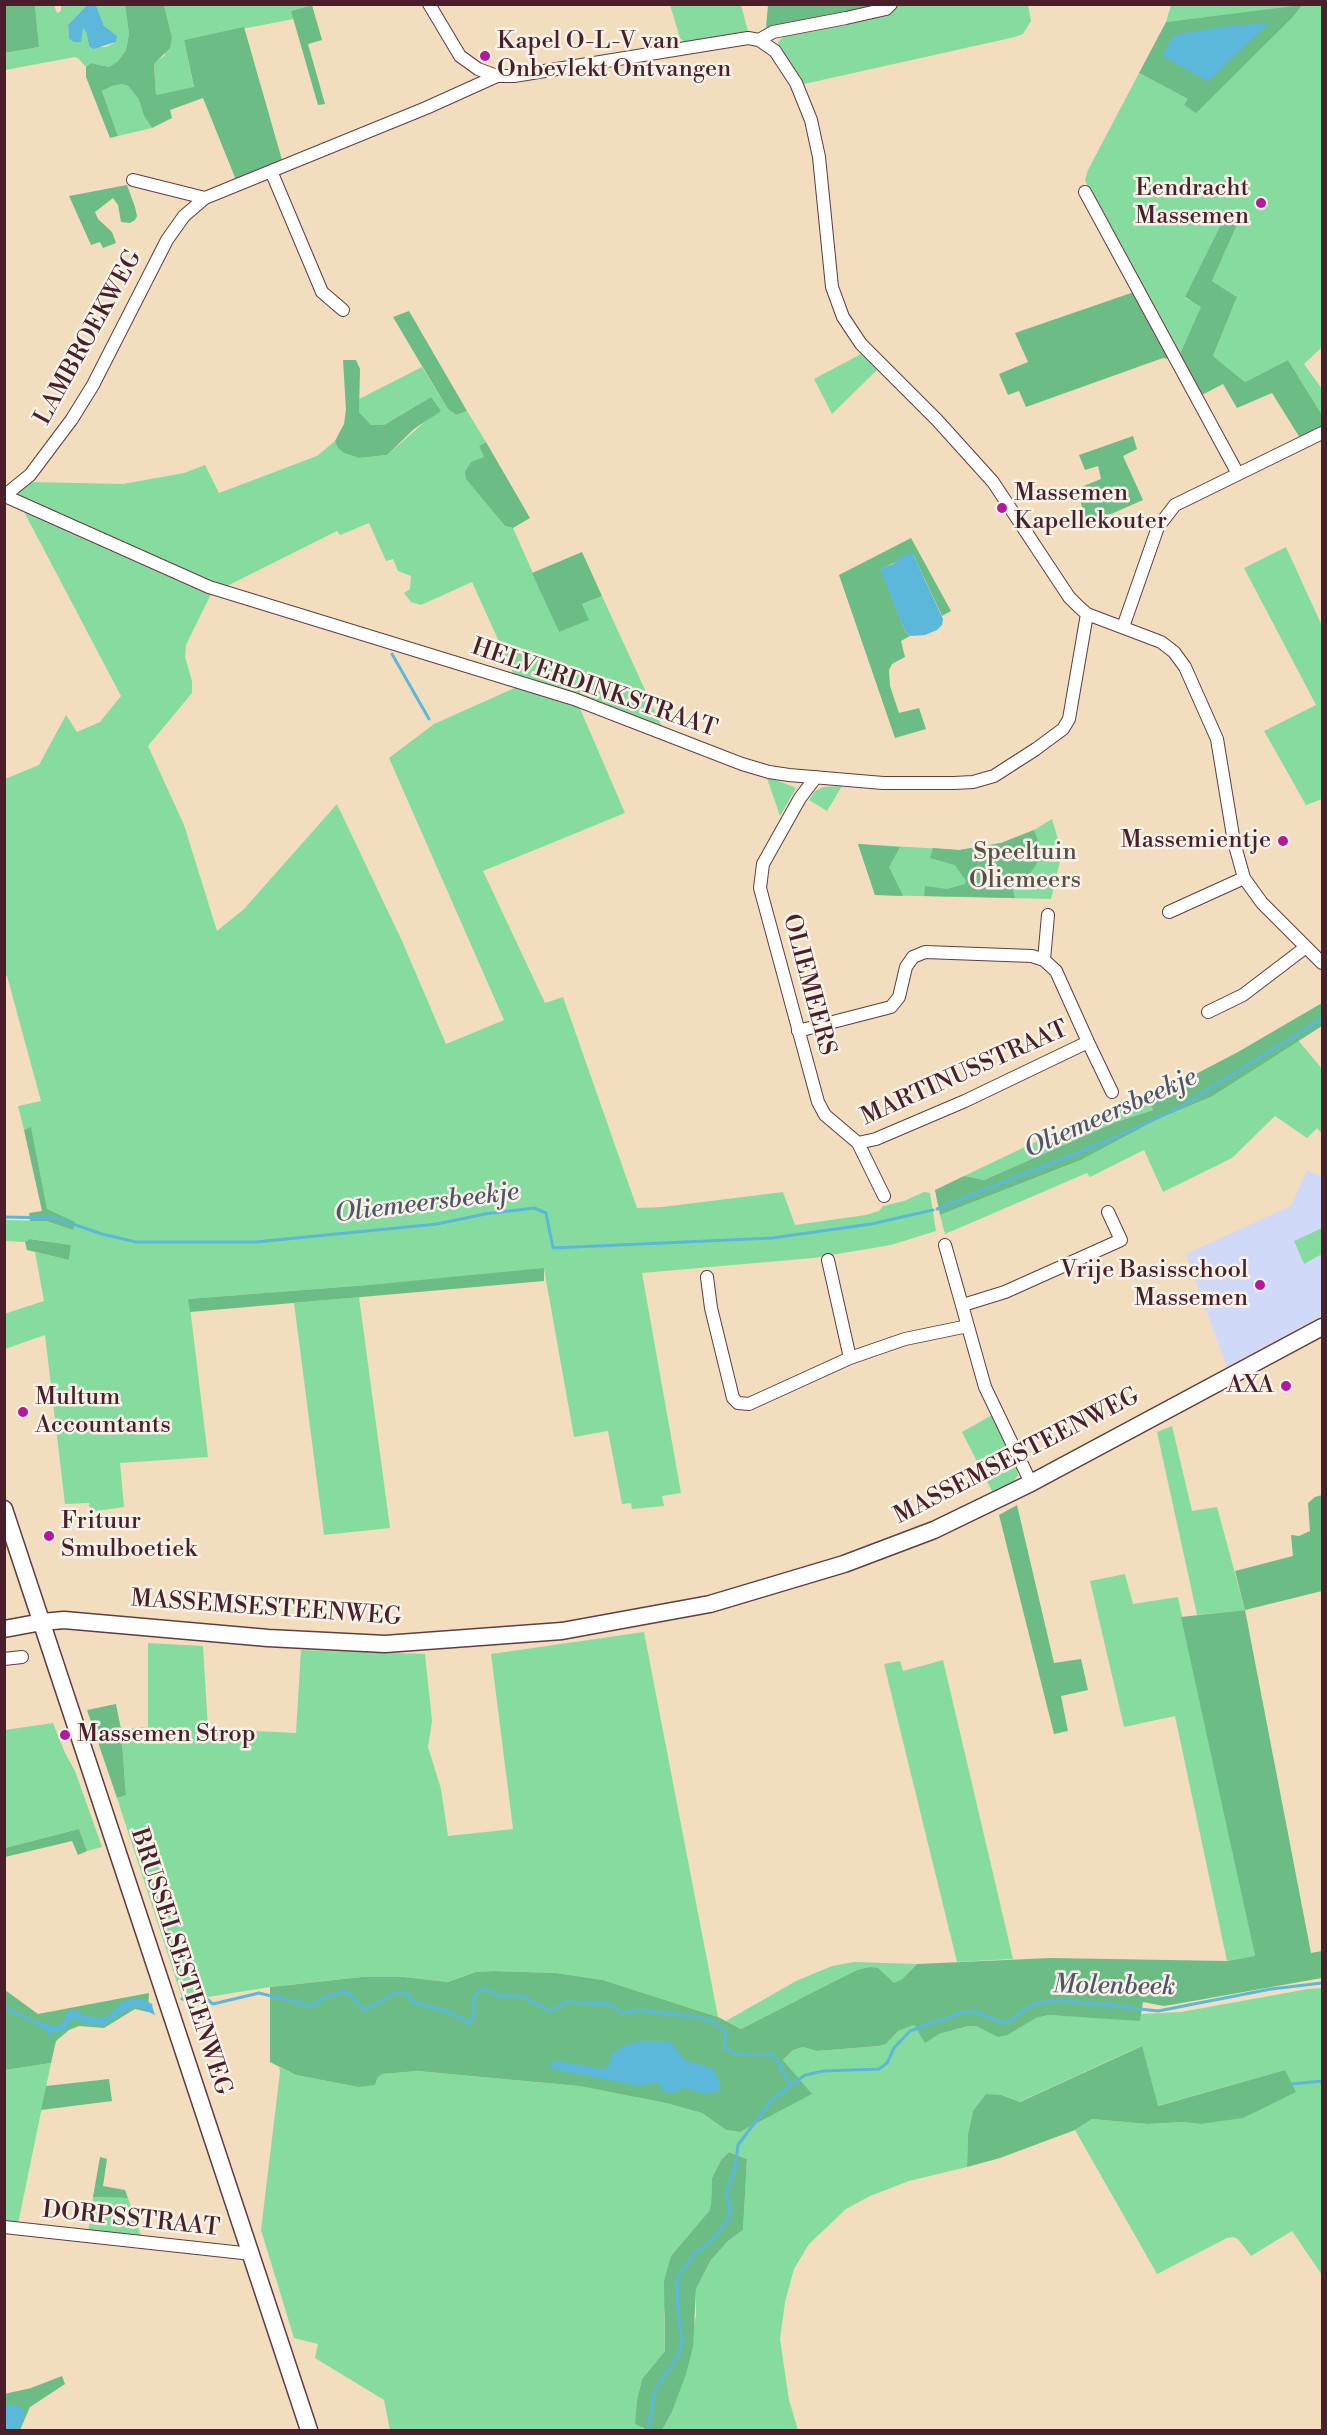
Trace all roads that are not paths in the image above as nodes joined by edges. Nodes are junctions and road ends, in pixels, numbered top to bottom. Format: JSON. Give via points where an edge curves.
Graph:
{"nodes":[{"id":1,"x":429,"y":4,"type":"edge"},
{"id":2,"x":891,"y":4,"type":"edge"},
{"id":3,"x":759,"y":40,"type":"junction"},
{"id":4,"x":497,"y":76,"type":"junction"},
{"id":5,"x":271,"y":171,"type":"junction"},
{"id":6,"x":133,"y":180,"type":"dead end"},
{"id":7,"x":1085,"y":192,"type":"dead end"},
{"id":8,"x":205,"y":198,"type":"junction"},
{"id":9,"x":343,"y":310,"type":"dead end"},
{"id":10,"x":1323,"y":433,"type":"edge"},
{"id":11,"x":1238,"y":474,"type":"junction"},
{"id":12,"x":5,"y":496,"type":"edge"},
{"id":13,"x":1087,"y":614,"type":"junction"},
{"id":14,"x":1124,"y":627,"type":"junction"},
{"id":15,"x":816,"y":777,"type":"junction"},
{"id":16,"x":1244,"y":878,"type":"junction"},
{"id":17,"x":1168,"y":912,"type":"dead end"},
{"id":18,"x":1048,"y":915,"type":"dead end"},
{"id":19,"x":1306,"y":947,"type":"junction"},
{"id":20,"x":1044,"y":960,"type":"junction"},
{"id":21,"x":1323,"y":963,"type":"edge"},
{"id":22,"x":1208,"y":1012,"type":"dead end"},
{"id":23,"x":798,"y":1031,"type":"junction"},
{"id":24,"x":1088,"y":1042,"type":"junction"},
{"id":25,"x":1112,"y":1092,"type":"dead end"},
{"id":26,"x":858,"y":1143,"type":"junction"},
{"id":27,"x":884,"y":1196,"type":"dead end"},
{"id":28,"x":1108,"y":1212,"type":"dead end"},
{"id":29,"x":945,"y":1245,"type":"dead end"},
{"id":30,"x":828,"y":1260,"type":"dead end"},
{"id":31,"x":707,"y":1277,"type":"dead end"},
{"id":32,"x":963,"y":1305,"type":"junction"},
{"id":33,"x":968,"y":1326,"type":"junction"},
{"id":34,"x":1323,"y":1327,"type":"edge"},
{"id":35,"x":850,"y":1358,"type":"junction"},
{"id":36,"x":1031,"y":1483,"type":"junction"},
{"id":37,"x":4,"y":1509,"type":"edge"},
{"id":38,"x":42,"y":1622,"type":"junction"},
{"id":39,"x":4,"y":1629,"type":"edge"},
{"id":40,"x":21,"y":1657,"type":"dead end"},
{"id":41,"x":4,"y":1659,"type":"edge"},
{"id":42,"x":4,"y":2227,"type":"edge"},
{"id":43,"x":252,"y":2254,"type":"junction"},
{"id":44,"x":309,"y":2430,"type":"edge"}],
"edges":[{"from":1,"to":4,"type":"street","via":[[460,56]]},
{"from":2,"to":3,"type":"street","via":[[885,9],[773,32]]},
{"from":3,"to":4,"type":"street","via":[[748,38]]},
{"from":3,"to":13,"type":"street","via":[[775,51],[791,75],[811,120],[819,157],[832,287],[843,317],[861,344],[993,482],[1070,597]]},
{"from":4,"to":5,"type":"street","name":"LAMBROEKWEG"},
{"from":5,"to":8,"type":"street","name":"LAMBROEKWEG"},
{"from":5,"to":9,"type":"street","via":[[322,292]]},
{"from":6,"to":8,"type":"street"},
{"from":7,"to":11,"type":"street"},
{"from":8,"to":12,"type":"street","name":"LAMBROEKWEG","via":[[184,216],[167,240],[72,419],[30,474]]},
{"from":10,"to":11,"type":"street"},
{"from":11,"to":14,"type":"street","via":[[1175,505],[1158,527]]},
{"from":12,"to":15,"type":"street","name":"HELVERDINKSTRAAT","via":[[209,587],[574,699],[769,772]]},
{"from":13,"to":14,"type":"street"},
{"from":13,"to":15,"type":"street","name":"HELVERDINKSTRAAT","via":[[1069,719],[1063,729],[1036,750],[994,776],[954,783],[883,783]]},
{"from":14,"to":16,"type":"street","via":[[1161,642],[1185,667],[1217,739]]},
{"from":15,"to":23,"type":"street","name":"OLIEMEERS","via":[[763,864],[760,888]]},
{"from":16,"to":17,"type":"street"},
{"from":16,"to":19,"type":"street","via":[[1262,903]]},
{"from":18,"to":20,"type":"street"},
{"from":19,"to":21,"type":"street"},
{"from":19,"to":22,"type":"street","via":[[1243,995]]},
{"from":20,"to":23,"type":"street","via":[[1032,956],[926,952],[913,957],[906,967],[899,997],[891,1007]]},
{"from":20,"to":24,"type":"street","name":"MARTINUSSTRAAT","via":[[1056,971]]},
{"from":23,"to":26,"type":"street","name":"OLIEMEERS","via":[[818,1102],[825,1115]]},
{"from":24,"to":25,"type":"street","name":"MARTINUSSTRAAT"},
{"from":24,"to":26,"type":"street","name":"MARTINUSSTRAAT","via":[[965,1101]]},
{"from":26,"to":27,"type":"street","name":"OLIEMEERS"},
{"from":28,"to":32,"type":"street","via":[[1121,1240],[1005,1292]]},
{"from":29,"to":32,"type":"street"},
{"from":30,"to":35,"type":"street"},
{"from":31,"to":35,"type":"street","via":[[733,1398],[738,1403],[749,1404]]},
{"from":32,"to":33,"type":"street"},
{"from":33,"to":35,"type":"street","via":[[905,1339]]},
{"from":33,"to":36,"type":"street","via":[[985,1387]]},
{"from":34,"to":36,"type":"main road","name":"MASSEMSESTEENWEG"},
{"from":36,"to":38,"type":"main road","name":"MASSEMSESTEENWEG","via":[[934,1530],[778,1585],[710,1604],[562,1631],[385,1644],[64,1620]]},
{"from":37,"to":38,"type":"main road","name":"BRUSSELSESTEENWEG"},
{"from":38,"to":39,"type":"main road","name":"MASSEMSESTEENWEG"},
{"from":38,"to":43,"type":"main road","name":"BRUSSELSESTEENWEG"},
{"from":40,"to":41,"type":"street"},
{"from":42,"to":43,"type":"street","name":"DORPSSTRAAT"},
{"from":43,"to":44,"type":"main road","name":"BRUSSELSESTEENWEG"}]}
